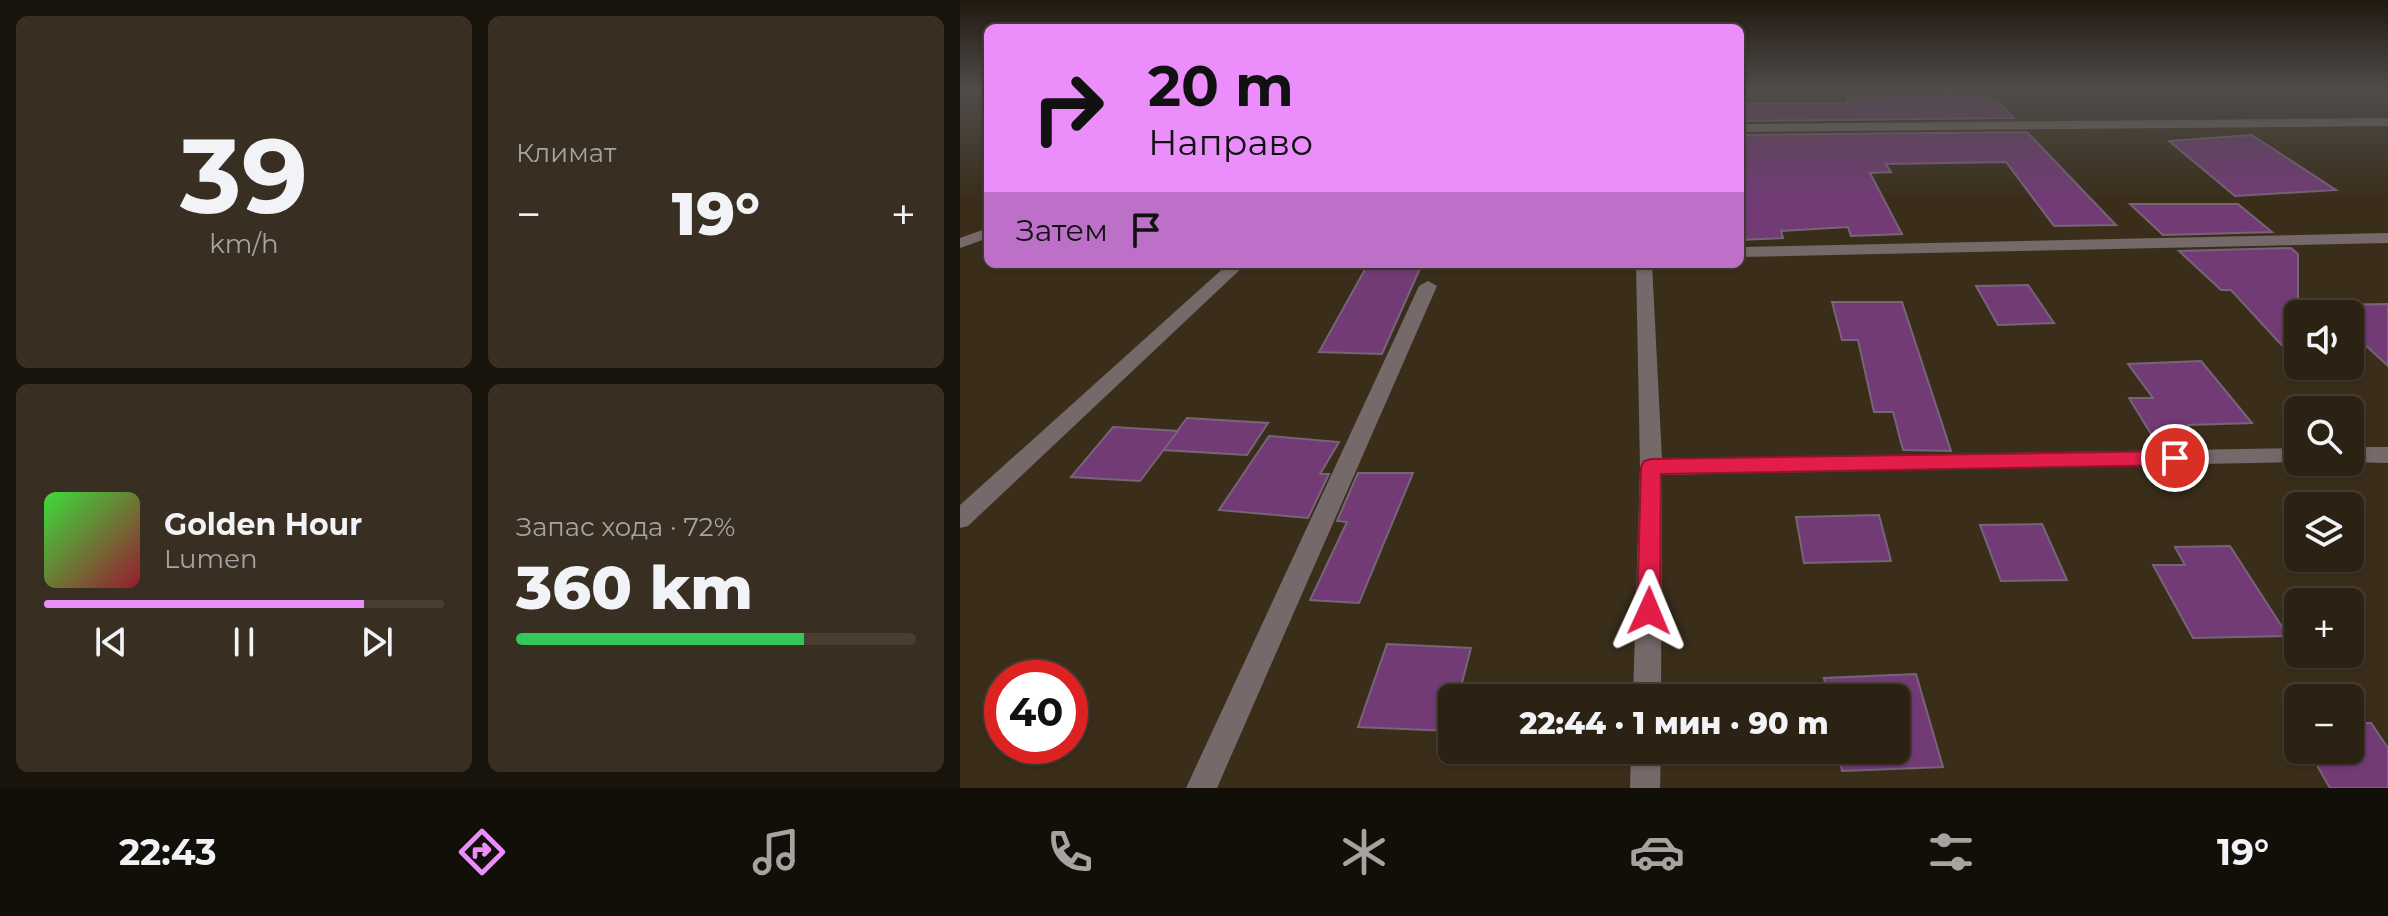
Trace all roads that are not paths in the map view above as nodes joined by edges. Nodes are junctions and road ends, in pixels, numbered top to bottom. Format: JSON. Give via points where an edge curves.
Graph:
{"nodes":[{"id":1,"x":1980,"y":126,"type":"edge"},
{"id":2,"x":1744,"y":128,"type":"edge"},
{"id":3,"x":984,"y":234,"type":"edge"},
{"id":4,"x":2388,"y":238,"type":"edge"},
{"id":5,"x":960,"y":243,"type":"edge"},
{"id":6,"x":1744,"y":252,"type":"edge"},
{"id":7,"x":1234,"y":268,"type":"edge"},
{"id":8,"x":1644,"y":268,"type":"edge"},
{"id":9,"x":1428,"y":286,"type":"dead end"},
{"id":10,"x":2364,"y":455,"type":"edge"},
{"id":11,"x":2388,"y":455,"type":"edge"},
{"id":12,"x":2284,"y":456,"type":"edge"},
{"id":13,"x":1651,"y":467,"type":"junction"},
{"id":14,"x":960,"y":519,"type":"edge"},
{"id":15,"x":1647,"y":684,"type":"edge"},
{"id":16,"x":1646,"y":764,"type":"edge"},
{"id":17,"x":1201,"y":788,"type":"edge"},
{"id":18,"x":1645,"y":788,"type":"edge"}],
"edges":[{"from":1,"to":2,"type":"street"},
{"from":3,"to":5,"type":"street"},
{"from":4,"to":6,"type":"street"},
{"from":7,"to":14,"type":"street"},
{"from":8,"to":13,"type":"street"},
{"from":9,"to":17,"type":"street"},
{"from":10,"to":11,"type":"street"},
{"from":12,"to":13,"type":"street"},
{"from":13,"to":15,"type":"street"},
{"from":16,"to":18,"type":"street"}]}
